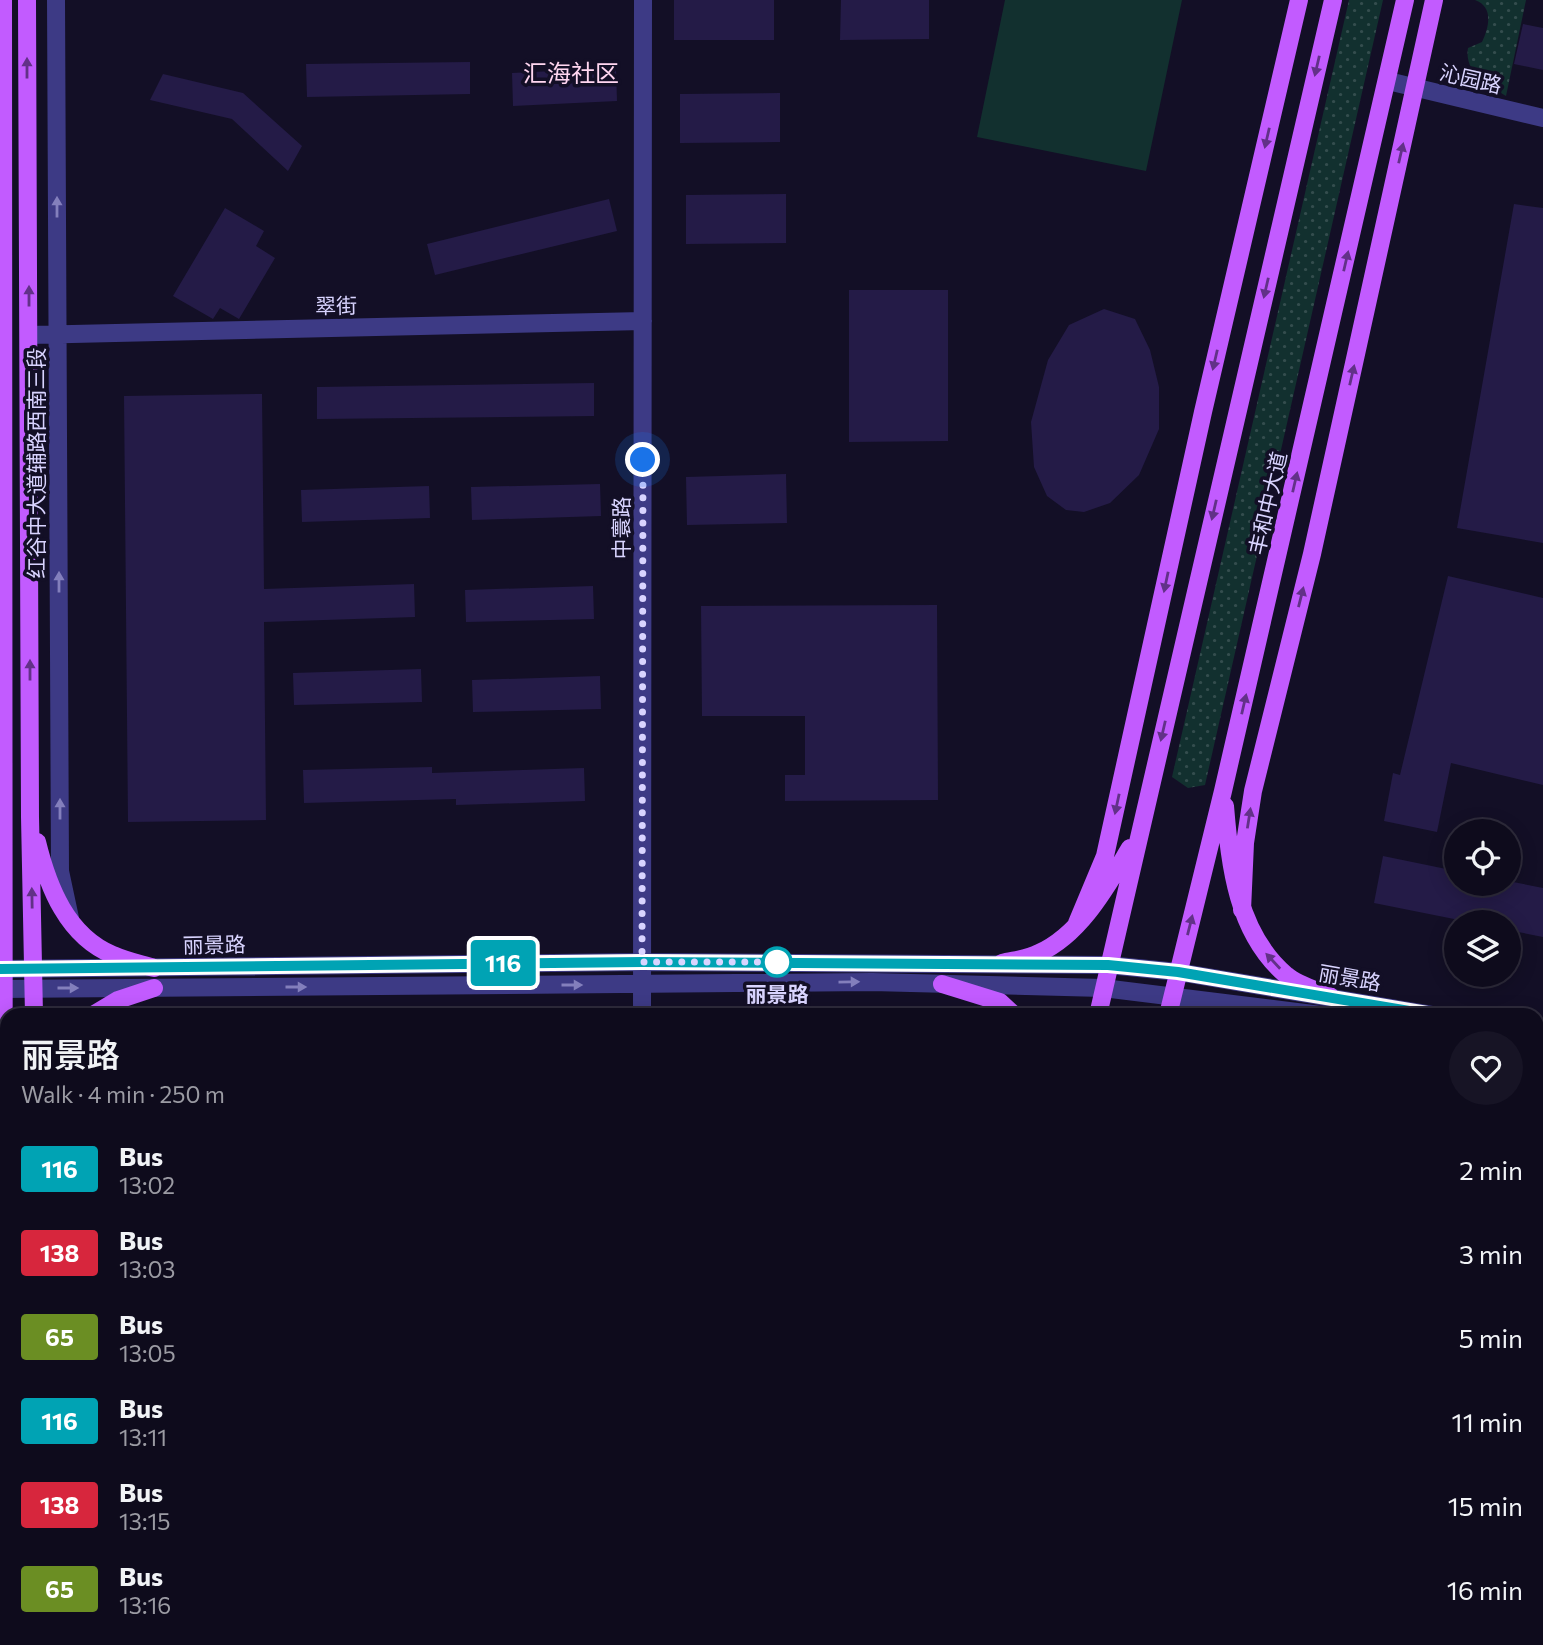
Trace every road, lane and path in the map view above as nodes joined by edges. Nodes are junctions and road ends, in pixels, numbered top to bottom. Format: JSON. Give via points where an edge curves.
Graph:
{"nodes":[{"id":1,"x":3,"y":0,"type":"edge"},
{"id":2,"x":27,"y":0,"type":"edge"},
{"id":3,"x":56,"y":0,"type":"edge"},
{"id":4,"x":643,"y":0,"type":"edge"},
{"id":5,"x":1299,"y":0,"type":"edge"},
{"id":6,"x":1333,"y":0,"type":"edge"},
{"id":7,"x":1405,"y":0,"type":"edge"},
{"id":8,"x":1434,"y":0,"type":"edge"},
{"id":9,"x":1388,"y":81,"type":"junction"},
{"id":10,"x":1416,"y":88,"type":"junction"},
{"id":11,"x":1543,"y":118,"type":"edge"},
{"id":12,"x":643,"y":321,"type":"junction"},
{"id":13,"x":29,"y":335,"type":"junction"},
{"id":14,"x":58,"y":335,"type":"junction"},
{"id":15,"x":1223,"y":791,"type":"junction"},
{"id":16,"x":30,"y":817,"type":"junction"},
{"id":17,"x":2,"y":822,"type":"edge"},
{"id":18,"x":1139,"y":833,"type":"junction"},
{"id":19,"x":1242,"y":910,"type":"junction"},
{"id":20,"x":1077,"y":923,"type":"junction"},
{"id":21,"x":71,"y":925,"type":"junction"},
{"id":22,"x":642,"y":962,"type":"junction"},
{"id":23,"x":1002,"y":963,"type":"junction"},
{"id":24,"x":1108,"y":965,"type":"junction"},
{"id":25,"x":155,"y":968,"type":"junction"},
{"id":26,"x":2,"y":969,"type":"edge"},
{"id":27,"x":34,"y":969,"type":"junction"},
{"id":28,"x":1178,"y":972,"type":"junction"},
{"id":29,"x":942,"y":984,"type":"junction"},
{"id":30,"x":642,"y":985,"type":"junction"},
{"id":31,"x":34,"y":988,"type":"junction"},
{"id":32,"x":154,"y":988,"type":"junction"},
{"id":33,"x":1103,"y":988,"type":"junction"},
{"id":34,"x":2,"y":989,"type":"edge"},
{"id":35,"x":1172,"y":995,"type":"junction"},
{"id":36,"x":1330,"y":996,"type":"junction"},
{"id":37,"x":2,"y":1008,"type":"edge"},
{"id":38,"x":34,"y":1008,"type":"edge"},
{"id":39,"x":104,"y":1008,"type":"edge"},
{"id":40,"x":642,"y":1008,"type":"edge"},
{"id":41,"x":1006,"y":1008,"type":"edge"},
{"id":42,"x":1099,"y":1008,"type":"edge"},
{"id":43,"x":1169,"y":1008,"type":"edge"},
{"id":44,"x":1269,"y":1008,"type":"edge"},
{"id":45,"x":1395,"y":1008,"type":"edge"}],
"edges":[{"from":1,"to":17,"type":"main road"},
{"from":13,"to":2,"type":"main road","one_way":true},
{"from":14,"to":3,"type":"street","name":"红谷中大道辅路西南三段","one_way":true},
{"from":4,"to":12,"type":"street","name":"中寰路"},
{"from":5,"to":20,"type":"main road","one_way":true,"via":[[1105,856]]},
{"from":6,"to":18,"type":"main road","one_way":true},
{"from":7,"to":9,"type":"main road","name":"丰和中大道"},
{"from":8,"to":10,"type":"main road"},
{"from":9,"to":10,"type":"street","name":"沁园路"},
{"from":15,"to":9,"type":"main road","name":"丰和中大道","one_way":true},
{"from":10,"to":11,"type":"street","name":"沁园路"},
{"from":19,"to":10,"type":"main road","one_way":true,"via":[[1253,791],[1312,554]]},
{"from":12,"to":14,"type":"street","name":"翠街"},
{"from":12,"to":22,"type":"street","name":"中寰路"},
{"from":13,"to":14,"type":"street","name":"翠街"},
{"from":16,"to":13,"type":"main road","one_way":true},
{"from":21,"to":14,"type":"street","name":"红谷中大道辅路西南三段","one_way":true,"via":[[60,871]]},
{"from":15,"to":19,"type":"main road"},
{"from":28,"to":15,"type":"main road","name":"丰和中大道","one_way":true},
{"from":16,"to":21,"type":"main road","via":[[41,859]]},
{"from":27,"to":16,"type":"main road","one_way":true},
{"from":17,"to":26,"type":"main road"},
{"from":18,"to":20,"type":"main road","via":[[1107,886]]},
{"from":18,"to":24,"type":"main road"},
{"from":36,"to":19,"type":"main road","one_way":true,"via":[[1288,977],[1267,956]]},
{"from":20,"to":23,"type":"main road","via":[[1039,954]]},
{"from":21,"to":25,"type":"main road","via":[[111,955]]},
{"from":22,"to":23,"type":"street","name":"丽景路"},
{"from":22,"to":25,"type":"street","name":"丽景路"},
{"from":22,"to":30,"type":"street","name":"中寰路"},
{"from":23,"to":24,"type":"street","name":"丽景路"},
{"from":24,"to":28,"type":"street","name":"丽景路"},
{"from":24,"to":33,"type":"main road"},
{"from":25,"to":27,"type":"street","name":"丽景路"},
{"from":26,"to":27,"type":"street","name":"丽景路"},
{"from":26,"to":34,"type":"main road"},
{"from":27,"to":31,"type":"main road"},
{"from":28,"to":35,"type":"main road","name":"丰和中大道"},
{"from":28,"to":36,"type":"street","name":"丽景路"},
{"from":30,"to":29,"type":"street","name":"丽景路","one_way":true},
{"from":29,"to":33,"type":"street","name":"丽景路"},
{"from":29,"to":41,"type":"main road"},
{"from":32,"to":30,"type":"street","name":"丽景路","one_way":true},
{"from":30,"to":40,"type":"street","name":"中寰路"},
{"from":31,"to":32,"type":"street","name":"丽景路","one_way":true},
{"from":31,"to":34,"type":"street","name":"丽景路"},
{"from":31,"to":38,"type":"main road"},
{"from":32,"to":39,"type":"main road"},
{"from":33,"to":35,"type":"street","name":"丽景路"},
{"from":33,"to":42,"type":"main road"},
{"from":34,"to":37,"type":"main road"},
{"from":35,"to":43,"type":"main road","name":"丰和中大道"},
{"from":35,"to":44,"type":"street","name":"丽景路"},
{"from":36,"to":45,"type":"street","name":"丽景路"}]}
